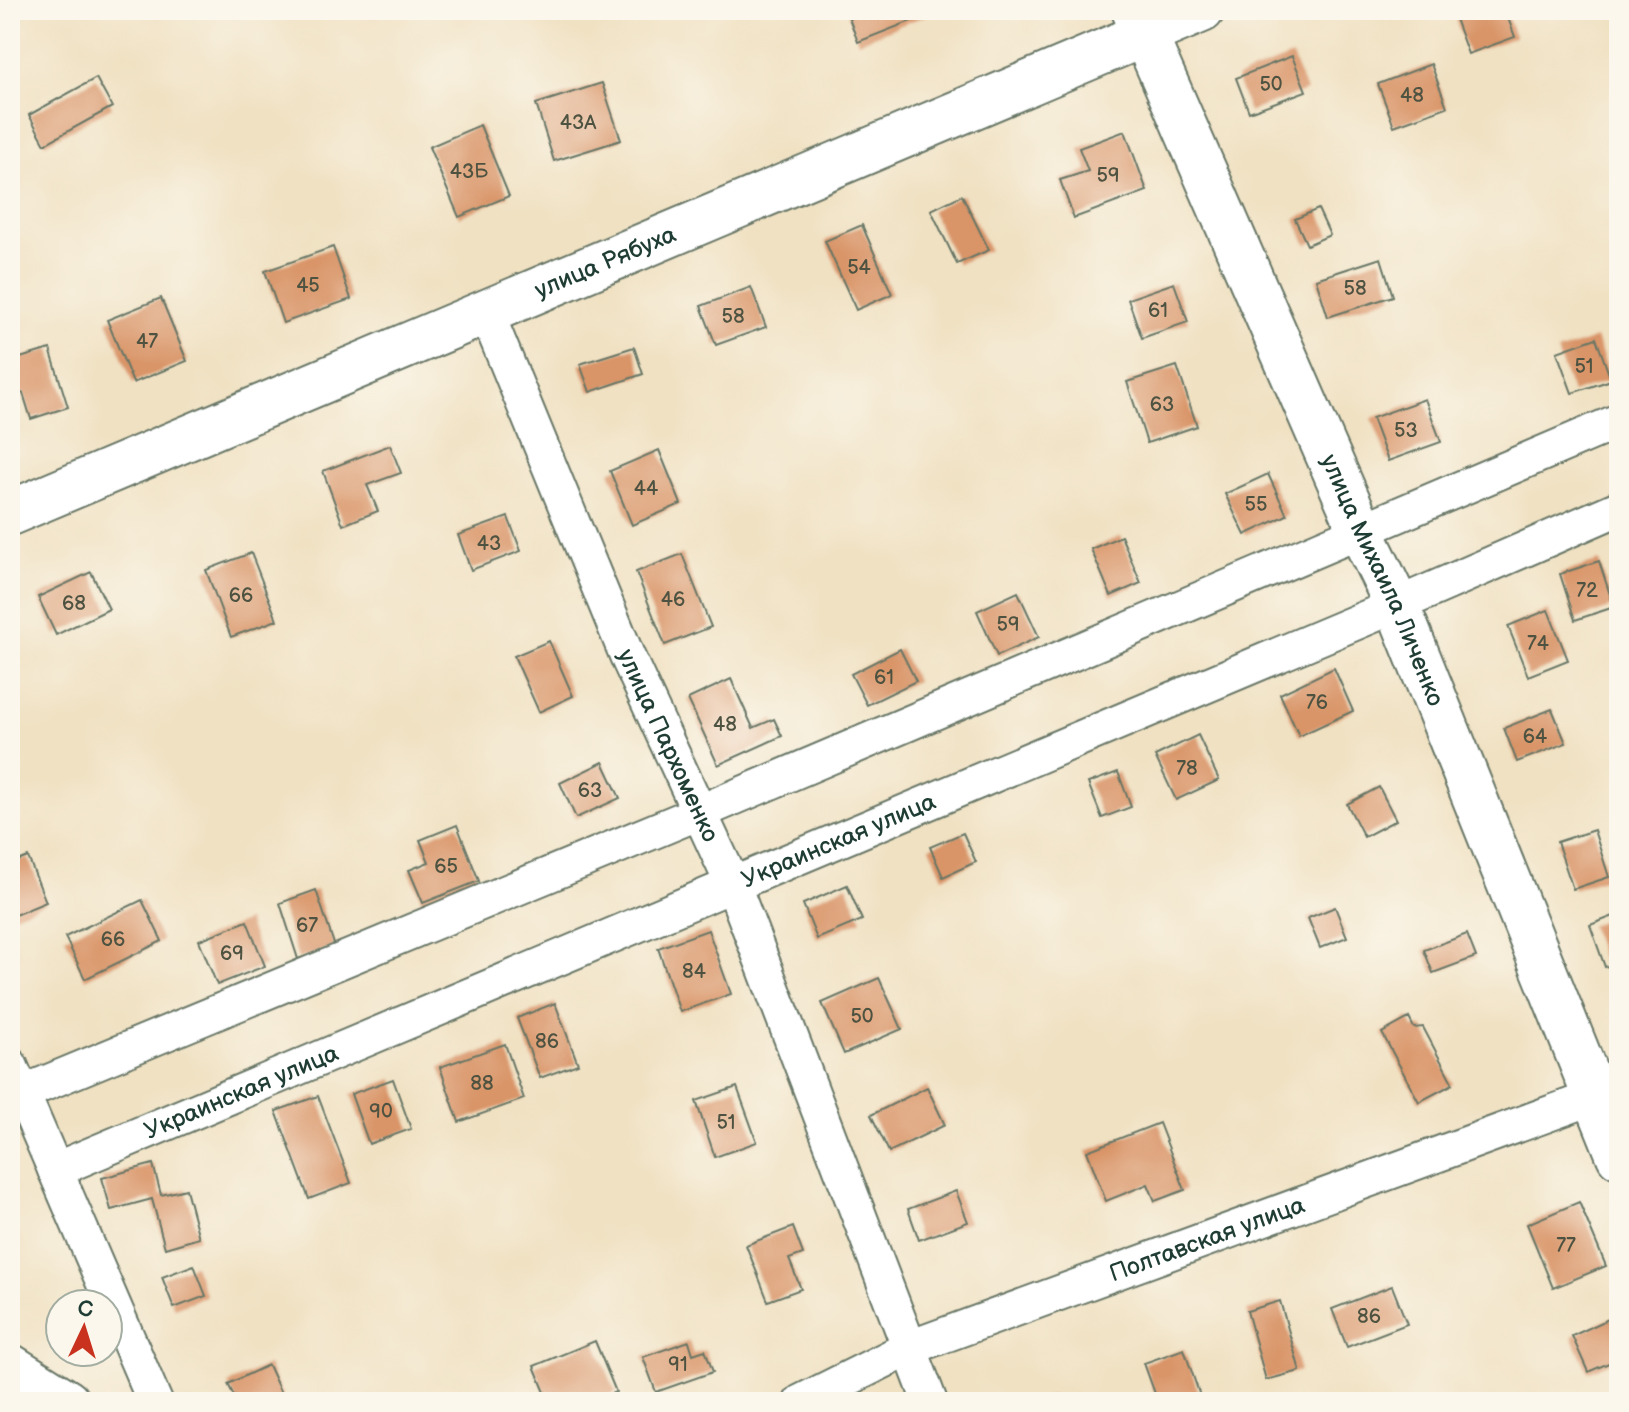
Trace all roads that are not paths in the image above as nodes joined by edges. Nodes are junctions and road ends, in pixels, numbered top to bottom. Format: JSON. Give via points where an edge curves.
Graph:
{"nodes":[{"id":1,"x":1202,"y":10,"type":"edge"},
{"id":2,"x":1140,"y":22,"type":"edge"},
{"id":3,"x":487,"y":314,"type":"junction"},
{"id":4,"x":1619,"y":421,"type":"edge"},
{"id":5,"x":1619,"y":508,"type":"edge"},
{"id":6,"x":10,"y":513,"type":"edge"},
{"id":7,"x":1361,"y":531,"type":"junction"},
{"id":8,"x":1397,"y":605,"type":"junction"},
{"id":9,"x":700,"y":812,"type":"junction"},
{"id":10,"x":733,"y":885,"type":"junction"},
{"id":11,"x":16,"y":1079,"type":"edge"},
{"id":12,"x":1607,"y":1093,"type":"edge"},
{"id":13,"x":1619,"y":1156,"type":"edge"},
{"id":14,"x":55,"y":1170,"type":"junction"},
{"id":15,"x":909,"y":1348,"type":"junction"},
{"id":16,"x":10,"y":1366,"type":"edge"},
{"id":17,"x":67,"y":1402,"type":"edge"},
{"id":18,"x":155,"y":1402,"type":"edge"},
{"id":19,"x":801,"y":1402,"type":"edge"},
{"id":20,"x":930,"y":1402,"type":"edge"}],
"edges":[{"from":1,"to":2,"type":"main road","name":"улица Рябуха"},
{"from":2,"to":3,"type":"main road","name":"улица Рябуха"},
{"from":2,"to":7,"type":"main road","name":"улица Михаила Личенко"},
{"from":3,"to":6,"type":"main road","name":"улица Рябуха"},
{"from":3,"to":9,"type":"street","name":"улица Пархоменко","via":[[628,658]]},
{"from":4,"to":7,"type":"street"},
{"from":5,"to":8,"type":"street","name":"Украинская улица"},
{"from":7,"to":8,"type":"main road","name":"улица Михаила Личенко"},
{"from":7,"to":9,"type":"street"},
{"from":8,"to":10,"type":"street","name":"Украинская улица"},
{"from":8,"to":12,"type":"main road","name":"улица Михаила Личенко"},
{"from":9,"to":10,"type":"street","name":"улица Пархоменко"},
{"from":9,"to":11,"type":"street"},
{"from":10,"to":14,"type":"street","name":"Украинская улица"},
{"from":10,"to":15,"type":"street","name":"улица Пархоменко"},
{"from":11,"to":14,"type":"street"},
{"from":12,"to":13,"type":"main road","name":"улица Михаила Личенко"},
{"from":12,"to":15,"type":"street","name":"Полтавская улица"},
{"from":14,"to":18,"type":"street"},
{"from":15,"to":19,"type":"street","name":"Полтавская улица"},
{"from":15,"to":20,"type":"street","name":"улица Пархоменко"},
{"from":16,"to":17,"type":"main road"}]}
